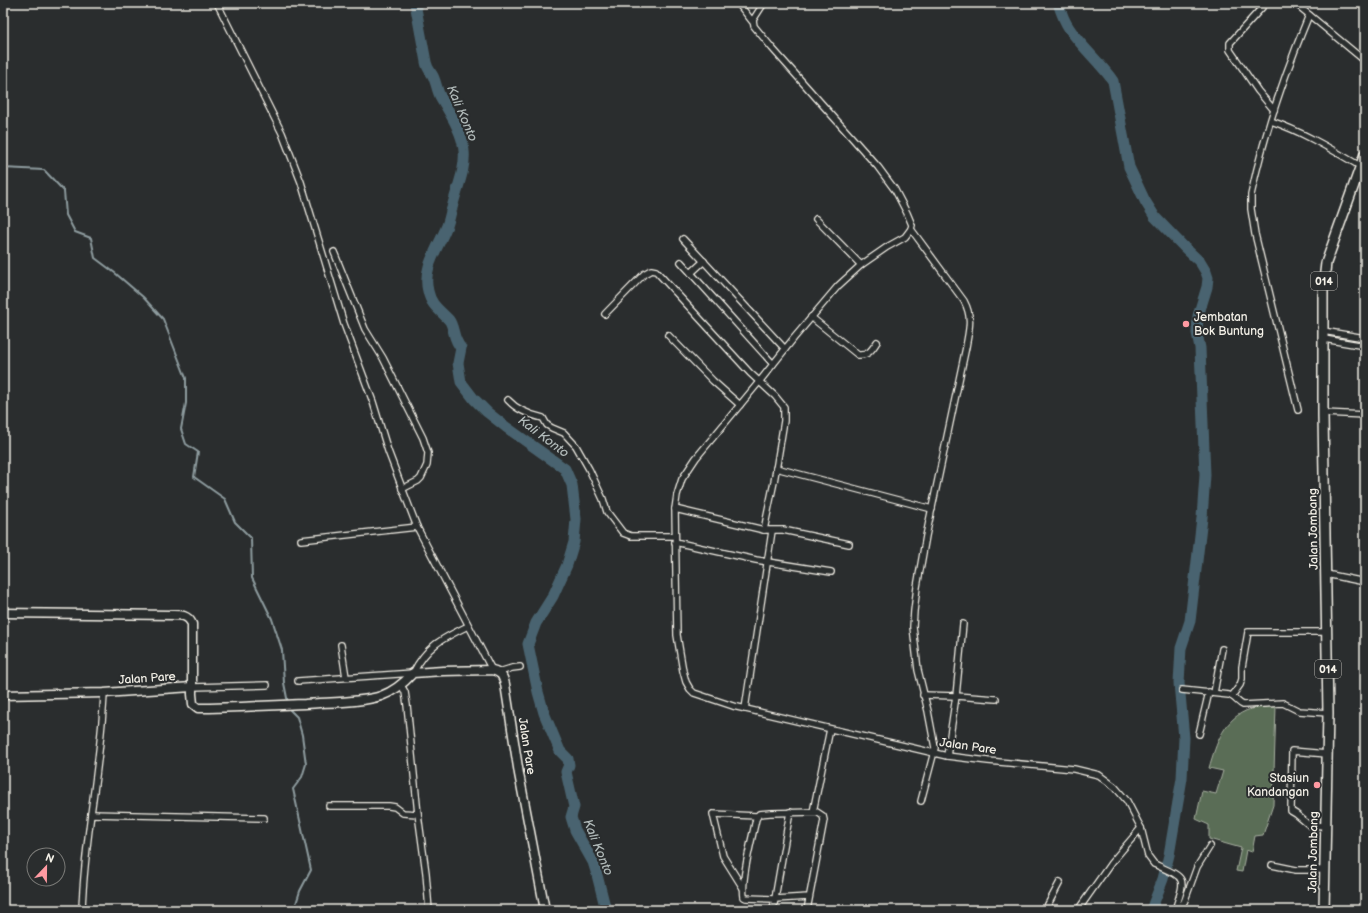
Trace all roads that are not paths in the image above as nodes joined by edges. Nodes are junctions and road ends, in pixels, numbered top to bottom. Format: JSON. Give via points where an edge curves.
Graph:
{"nodes":[{"id":1,"x":217,"y":3,"type":"edge"},
{"id":2,"x":738,"y":3,"type":"edge"},
{"id":3,"x":764,"y":3,"type":"edge"},
{"id":4,"x":1266,"y":3,"type":"edge"},
{"id":5,"x":1295,"y":3,"type":"edge"},
{"id":6,"x":1309,"y":15,"type":"junction"},
{"id":7,"x":752,"y":21,"type":"junction"},
{"id":8,"x":1365,"y":62,"type":"edge"},
{"id":9,"x":1274,"y":110,"type":"junction"},
{"id":10,"x":1271,"y":121,"type":"junction"},
{"id":11,"x":1365,"y":154,"type":"edge"},
{"id":12,"x":1360,"y":166,"type":"junction"},
{"id":13,"x":816,"y":219,"type":"dead end"},
{"id":14,"x":911,"y":230,"type":"junction"},
{"id":15,"x":683,"y":239,"type":"dead end"},
{"id":16,"x":334,"y":252,"type":"dead end"},
{"id":17,"x":704,"y":261,"type":"junction"},
{"id":18,"x":681,"y":262,"type":"dead end"},
{"id":19,"x":861,"y":264,"type":"junction"},
{"id":20,"x":691,"y":273,"type":"junction"},
{"id":21,"x":605,"y":314,"type":"dead end"},
{"id":22,"x":811,"y":317,"type":"junction"},
{"id":23,"x":668,"y":335,"type":"dead end"},
{"id":24,"x":1324,"y":335,"type":"junction"},
{"id":25,"x":1365,"y":338,"type":"edge"},
{"id":26,"x":877,"y":342,"type":"dead end"},
{"id":27,"x":1365,"y":346,"type":"edge"},
{"id":28,"x":785,"y":349,"type":"junction"},
{"id":29,"x":773,"y":364,"type":"junction"},
{"id":30,"x":759,"y":382,"type":"junction"},
{"id":31,"x":508,"y":400,"type":"dead end"},
{"id":32,"x":740,"y":405,"type":"junction"},
{"id":33,"x":1298,"y":410,"type":"dead end"},
{"id":34,"x":1324,"y":414,"type":"junction"},
{"id":35,"x":1365,"y":415,"type":"edge"},
{"id":36,"x":776,"y":468,"type":"junction"},
{"id":37,"x":402,"y":489,"type":"junction"},
{"id":38,"x":675,"y":509,"type":"junction"},
{"id":39,"x":932,"y":509,"type":"junction"},
{"id":40,"x":417,"y":527,"type":"junction"},
{"id":41,"x":764,"y":530,"type":"junction"},
{"id":42,"x":772,"y":530,"type":"junction"},
{"id":43,"x":675,"y":539,"type":"junction"},
{"id":44,"x":300,"y":540,"type":"dead end"},
{"id":45,"x":850,"y":544,"type":"dead end"},
{"id":46,"x":767,"y":562,"type":"junction"},
{"id":47,"x":831,"y":572,"type":"dead end"},
{"id":48,"x":1326,"y":574,"type":"junction"},
{"id":49,"x":1365,"y":582,"type":"edge"},
{"id":50,"x":3,"y":613,"type":"edge"},
{"id":51,"x":964,"y":624,"type":"dead end"},
{"id":52,"x":468,"y":626,"type":"junction"},
{"id":53,"x":1328,"y":632,"type":"junction"},
{"id":54,"x":341,"y":645,"type":"dead end"},
{"id":55,"x":1222,"y":649,"type":"dead end"},
{"id":56,"x":520,"y":666,"type":"dead end"},
{"id":57,"x":496,"y":671,"type":"junction"},
{"id":58,"x":413,"y":673,"type":"junction"},
{"id":59,"x":346,"y":677,"type":"junction"},
{"id":60,"x":298,"y":681,"type":"dead end"},
{"id":61,"x":267,"y":685,"type":"dead end"},
{"id":62,"x":401,"y":685,"type":"junction"},
{"id":63,"x":192,"y":687,"type":"junction"},
{"id":64,"x":1182,"y":690,"type":"dead end"},
{"id":65,"x":104,"y":693,"type":"junction"},
{"id":66,"x":1212,"y":693,"type":"junction"},
{"id":67,"x":3,"y":695,"type":"edge"},
{"id":68,"x":923,"y":695,"type":"junction"},
{"id":69,"x":956,"y":696,"type":"junction"},
{"id":70,"x":1232,"y":696,"type":"junction"},
{"id":71,"x":996,"y":699,"type":"dead end"},
{"id":72,"x":746,"y":709,"type":"junction"},
{"id":73,"x":1328,"y":713,"type":"junction"},
{"id":74,"x":830,"y":729,"type":"junction"},
{"id":75,"x":1199,"y":734,"type":"dead end"},
{"id":76,"x":935,"y":753,"type":"junction"},
{"id":77,"x":1327,"y":754,"type":"junction"},
{"id":78,"x":947,"y":756,"type":"junction"},
{"id":79,"x":921,"y":801,"type":"dead end"},
{"id":80,"x":329,"y":806,"type":"dead end"},
{"id":81,"x":790,"y":812,"type":"junction"},
{"id":82,"x":813,"y":812,"type":"junction"},
{"id":83,"x":91,"y":814,"type":"junction"},
{"id":84,"x":418,"y":814,"type":"junction"},
{"id":85,"x":757,"y":816,"type":"junction"},
{"id":86,"x":264,"y":818,"type":"dead end"},
{"id":87,"x":1326,"y":826,"type":"junction"},
{"id":88,"x":1141,"y":828,"type":"junction"},
{"id":89,"x":1210,"y":846,"type":"dead end"},
{"id":90,"x":1272,"y":865,"type":"dead end"},
{"id":91,"x":1325,"y":870,"type":"junction"},
{"id":92,"x":1060,"y":882,"type":"dead end"},
{"id":93,"x":743,"y":888,"type":"junction"},
{"id":94,"x":809,"y":898,"type":"junction"},
{"id":95,"x":775,"y":899,"type":"junction"},
{"id":96,"x":82,"y":910,"type":"edge"},
{"id":97,"x":429,"y":910,"type":"edge"},
{"id":98,"x":545,"y":910,"type":"edge"},
{"id":99,"x":773,"y":910,"type":"edge"},
{"id":100,"x":807,"y":910,"type":"edge"},
{"id":101,"x":1046,"y":910,"type":"edge"},
{"id":102,"x":1078,"y":910,"type":"edge"},
{"id":103,"x":1175,"y":910,"type":"edge"},
{"id":104,"x":1180,"y":910,"type":"edge"},
{"id":105,"x":1324,"y":910,"type":"edge"}],
"edges":[{"from":1,"to":37,"type":"street","via":[[282,133],[301,182],[337,304]]},
{"from":2,"to":7,"type":"street"},
{"from":3,"to":7,"type":"street"},
{"from":4,"to":9,"type":"street","via":[[1230,43],[1230,48],[1258,91]]},
{"from":5,"to":6,"type":"street"},
{"from":6,"to":8,"type":"street"},
{"from":6,"to":9,"type":"street"},
{"from":7,"to":14,"type":"street","via":[[772,48],[886,177],[907,213],[912,224]]},
{"from":9,"to":10,"type":"street"},
{"from":10,"to":12,"type":"street","via":[[1312,138]]},
{"from":10,"to":33,"type":"street","via":[[1255,180],[1251,209]]},
{"from":11,"to":12,"type":"main road","name":"Jalan Jombang","number":"014"},
{"from":12,"to":24,"type":"main road","name":"Jalan Jombang","number":"014","via":[[1326,263],[1323,290]]},
{"from":13,"to":19,"type":"street"},
{"from":14,"to":19,"type":"street","name":"Jalan Pare","via":[[901,240]]},
{"from":14,"to":39,"type":"street","via":[[964,301],[970,314],[966,347]]},
{"from":15,"to":17,"type":"street"},
{"from":16,"to":37,"type":"street","via":[[365,329],[384,358],[428,453],[422,478]]},
{"from":17,"to":20,"type":"street"},
{"from":17,"to":28,"type":"street"},
{"from":18,"to":20,"type":"street"},
{"from":19,"to":22,"type":"street","name":"Jalan Pare"},
{"from":20,"to":29,"type":"street"},
{"from":21,"to":30,"type":"street","via":[[644,274],[650,270],[656,271]]},
{"from":22,"to":26,"type":"street","via":[[858,355],[868,354]]},
{"from":22,"to":28,"type":"street","name":"Jalan Pare"},
{"from":23,"to":32,"type":"street"},
{"from":24,"to":25,"type":"street"},
{"from":24,"to":27,"type":"street"},
{"from":24,"to":34,"type":"main road","name":"Jalan Jombang","number":"014"},
{"from":28,"to":29,"type":"street","name":"Jalan Pare"},
{"from":29,"to":30,"type":"street","name":"Jalan Pare"},
{"from":30,"to":32,"type":"street","name":"Jalan Pare"},
{"from":30,"to":36,"type":"street","via":[[785,409]]},
{"from":31,"to":43,"type":"street","via":[[528,414],[543,418],[547,425],[567,436],[576,446],[607,512],[623,533],[631,536]]},
{"from":32,"to":38,"type":"street","name":"Jalan Pare","via":[[685,473],[678,487]]},
{"from":34,"to":35,"type":"street"},
{"from":34,"to":48,"type":"main road","name":"Jalan Jombang","number":"014"},
{"from":36,"to":39,"type":"street"},
{"from":36,"to":41,"type":"street"},
{"from":37,"to":40,"type":"street"},
{"from":38,"to":41,"type":"street"},
{"from":38,"to":43,"type":"street","name":"Jalan Pare"},
{"from":39,"to":68,"type":"street","via":[[916,586],[913,627]]},
{"from":40,"to":44,"type":"street"},
{"from":40,"to":52,"type":"street"},
{"from":41,"to":42,"type":"street"},
{"from":42,"to":45,"type":"street"},
{"from":42,"to":46,"type":"street"},
{"from":43,"to":46,"type":"street"},
{"from":43,"to":72,"type":"street","name":"Jalan Pare","via":[[677,635],[686,682],[694,693]]},
{"from":46,"to":47,"type":"street"},
{"from":46,"to":72,"type":"street"},
{"from":48,"to":49,"type":"street"},
{"from":48,"to":53,"type":"main road","name":"Jalan Jombang","number":"014"},
{"from":50,"to":63,"type":"street","via":[[186,616],[192,624]]},
{"from":51,"to":69,"type":"street"},
{"from":52,"to":57,"type":"street"},
{"from":52,"to":58,"type":"street","via":[[436,643]]},
{"from":53,"to":70,"type":"street","via":[[1248,632],[1242,679]]},
{"from":53,"to":73,"type":"main road","name":"Jalan Jombang","number":"014"},
{"from":54,"to":59,"type":"street"},
{"from":55,"to":66,"type":"street"},
{"from":56,"to":57,"type":"street"},
{"from":57,"to":58,"type":"street"},
{"from":57,"to":98,"type":"street","name":"Jalan Pare","via":[[503,677],[505,684]]},
{"from":58,"to":59,"type":"street"},
{"from":58,"to":62,"type":"street","name":"Jalan Pare"},
{"from":59,"to":60,"type":"street"},
{"from":61,"to":63,"type":"street"},
{"from":62,"to":63,"type":"street","name":"Jalan Pare","via":[[373,698],[198,708],[193,704]]},
{"from":62,"to":84,"type":"street","via":[[407,705]]},
{"from":63,"to":65,"type":"street","name":"Jalan Pare"},
{"from":64,"to":66,"type":"street"},
{"from":65,"to":67,"type":"street","name":"Jalan Pare"},
{"from":65,"to":83,"type":"street"},
{"from":66,"to":70,"type":"street"},
{"from":66,"to":75,"type":"street"},
{"from":68,"to":69,"type":"street"},
{"from":68,"to":76,"type":"street"},
{"from":69,"to":71,"type":"street"},
{"from":69,"to":78,"type":"street"},
{"from":70,"to":73,"type":"street","via":[[1244,705],[1283,702],[1299,710]]},
{"from":72,"to":74,"type":"street","name":"Jalan Pare"},
{"from":73,"to":77,"type":"main road","name":"Jalan Jombang","number":"014"},
{"from":74,"to":76,"type":"street","name":"Jalan Pare"},
{"from":74,"to":82,"type":"street"},
{"from":76,"to":78,"type":"street","name":"Jalan Pare"},
{"from":76,"to":79,"type":"street"},
{"from":77,"to":87,"type":"main road","name":"Jalan Jombang","number":"014"},
{"from":77,"to":87,"type":"street","via":[[1292,751],[1292,811],[1309,825]]},
{"from":78,"to":88,"type":"street","name":"Jalan Pare","via":[[1074,769],[1099,775],[1115,787],[1127,801]]},
{"from":80,"to":84,"type":"street","via":[[389,806],[403,813]]},
{"from":81,"to":82,"type":"street"},
{"from":81,"to":85,"type":"street","via":[[761,813]]},
{"from":81,"to":95,"type":"street"},
{"from":82,"to":94,"type":"street","via":[[820,813],[824,820]]},
{"from":83,"to":86,"type":"street"},
{"from":83,"to":96,"type":"street"},
{"from":84,"to":97,"type":"street"},
{"from":85,"to":93,"type":"street"},
{"from":85,"to":93,"type":"street","via":[[713,814],[723,856]]},
{"from":87,"to":91,"type":"main road","name":"Jalan Jombang","number":"014"},
{"from":88,"to":102,"type":"street","via":[[1111,863]]},
{"from":88,"to":103,"type":"street","name":"Jalan Pare","via":[[1148,856],[1154,864],[1181,879]]},
{"from":89,"to":104,"type":"street","via":[[1197,867]]},
{"from":90,"to":91,"type":"street","via":[[1296,870]]},
{"from":91,"to":105,"type":"main road","name":"Jalan Jombang","number":"014"},
{"from":92,"to":101,"type":"street"},
{"from":93,"to":95,"type":"street","via":[[745,898]]},
{"from":94,"to":95,"type":"street"},
{"from":94,"to":100,"type":"street"},
{"from":95,"to":99,"type":"street"}]}
